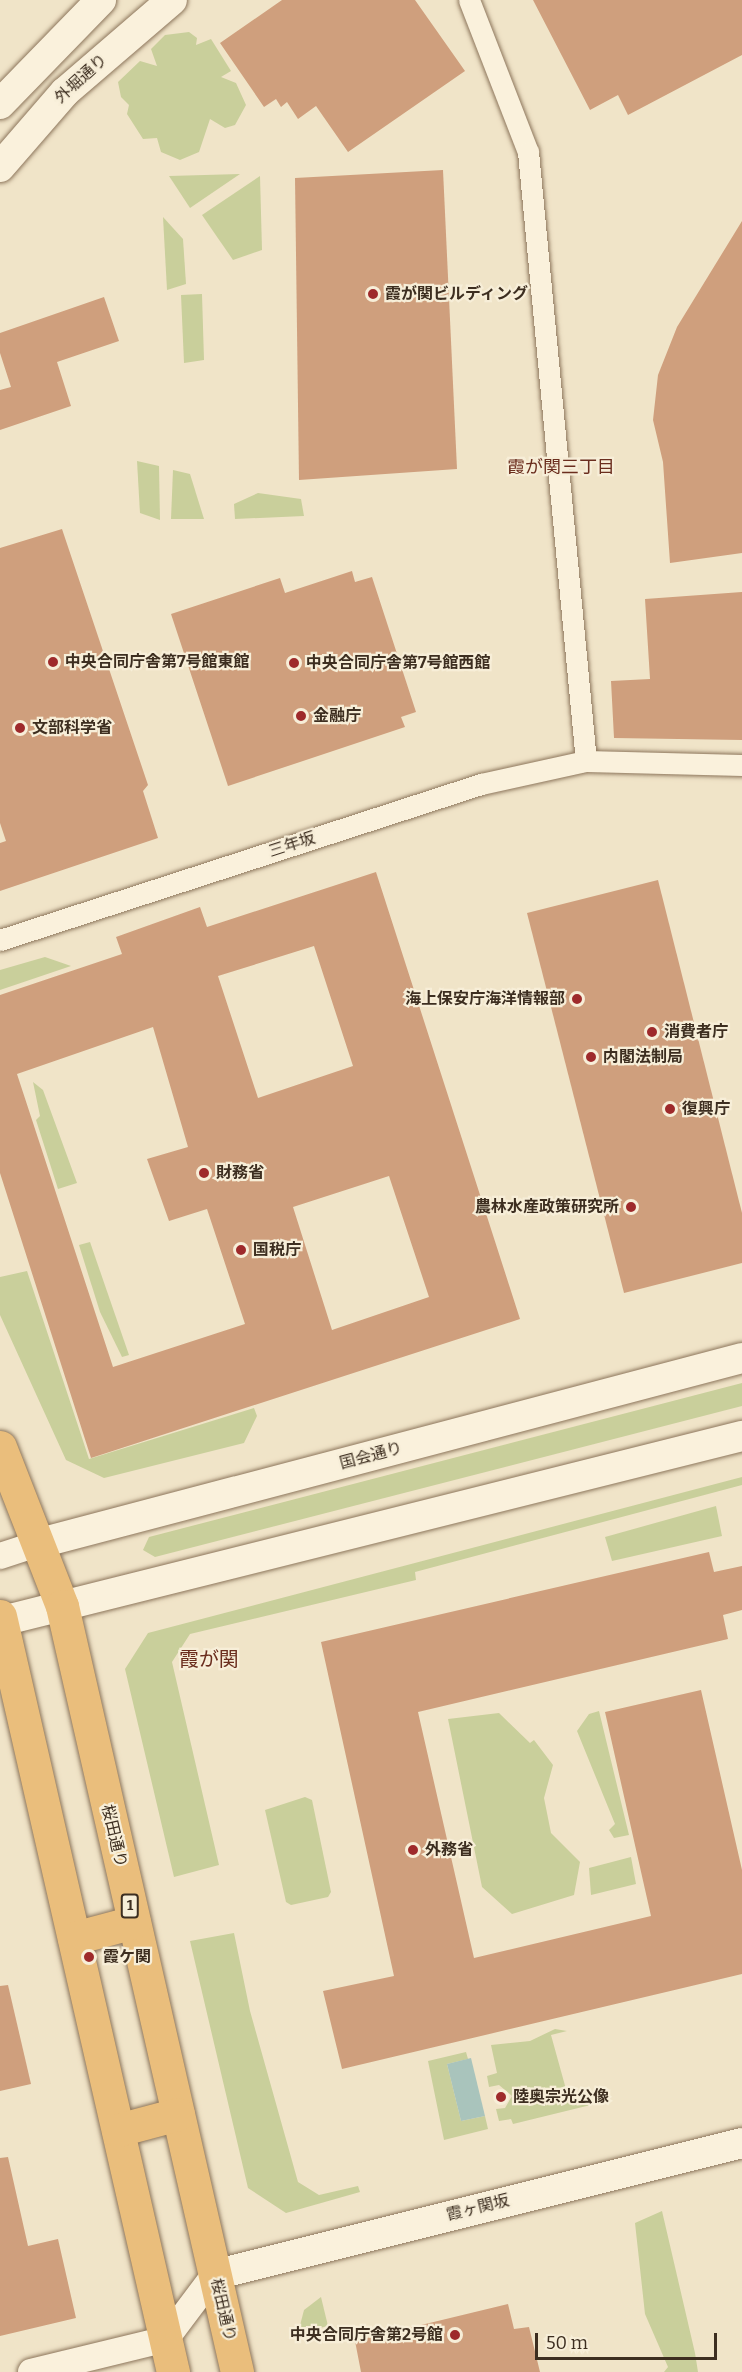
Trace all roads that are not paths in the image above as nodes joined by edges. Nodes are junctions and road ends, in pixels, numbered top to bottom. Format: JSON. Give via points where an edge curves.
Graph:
{"nodes":[{"id":1,"x":101,"y":0,"type":"edge"},
{"id":2,"x":172,"y":0,"type":"edge"},
{"id":3,"x":470,"y":0,"type":"edge"},
{"id":4,"x":0,"y":104,"type":"edge"},
{"id":5,"x":0,"y":167,"type":"edge"},
{"id":6,"x":586,"y":761,"type":"junction"},
{"id":7,"x":742,"y":765,"type":"edge"},
{"id":8,"x":0,"y":940,"type":"edge"},
{"id":9,"x":742,"y":1358,"type":"edge"},
{"id":10,"x":742,"y":1436,"type":"edge"},
{"id":11,"x":0,"y":1447,"type":"edge"},
{"id":12,"x":39,"y":1543,"type":"junction"},
{"id":13,"x":0,"y":1556,"type":"edge"},
{"id":14,"x":62,"y":1606,"type":"junction"},
{"id":15,"x":1,"y":1619,"type":"edge"},
{"id":16,"x":134,"y":1922,"type":"junction"},
{"id":17,"x":74,"y":1938,"type":"junction"},
{"id":18,"x":178,"y":2114,"type":"junction"},
{"id":19,"x":118,"y":2130,"type":"junction"},
{"id":20,"x":742,"y":2143,"type":"edge"},
{"id":21,"x":214,"y":2275,"type":"junction"},
{"id":22,"x":165,"y":2339,"type":"junction"},
{"id":23,"x":31,"y":2372,"type":"edge"},
{"id":24,"x":173,"y":2372,"type":"edge"},
{"id":25,"x":237,"y":2372,"type":"edge"}],
"edges":[{"from":1,"to":4,"type":"main road"},
{"from":2,"to":5,"type":"main road","name":"外堀通り","via":[[58,99]]},
{"from":3,"to":6,"type":"street","via":[[528,152]]},
{"from":6,"to":7,"type":"street","name":"三年坂"},
{"from":6,"to":8,"type":"street","name":"三年坂","via":[[481,784]]},
{"from":9,"to":12,"type":"main road","name":"国会通り"},
{"from":10,"to":14,"type":"main road"},
{"from":11,"to":12,"type":"highway","name":"桜田通り","number":"1"},
{"from":12,"to":13,"type":"street","name":"国会通り"},
{"from":12,"to":14,"type":"highway","name":"桜田通り","number":"1"},
{"from":14,"to":15,"type":"main road"},
{"from":14,"to":16,"type":"highway","name":"桜田通り","number":"1"},
{"from":15,"to":17,"type":"highway"},
{"from":16,"to":17,"type":"highway"},
{"from":16,"to":18,"type":"highway","name":"桜田通り","number":"1"},
{"from":17,"to":19,"type":"highway"},
{"from":18,"to":19,"type":"highway"},
{"from":18,"to":21,"type":"highway","name":"桜田通り","number":"1"},
{"from":19,"to":22,"type":"highway"},
{"from":20,"to":21,"type":"main road","name":"霞ヶ関坂"},
{"from":21,"to":22,"type":"street"},
{"from":21,"to":25,"type":"highway","name":"桜田通り","number":"1"},
{"from":22,"to":23,"type":"street"},
{"from":22,"to":24,"type":"highway"}]}
